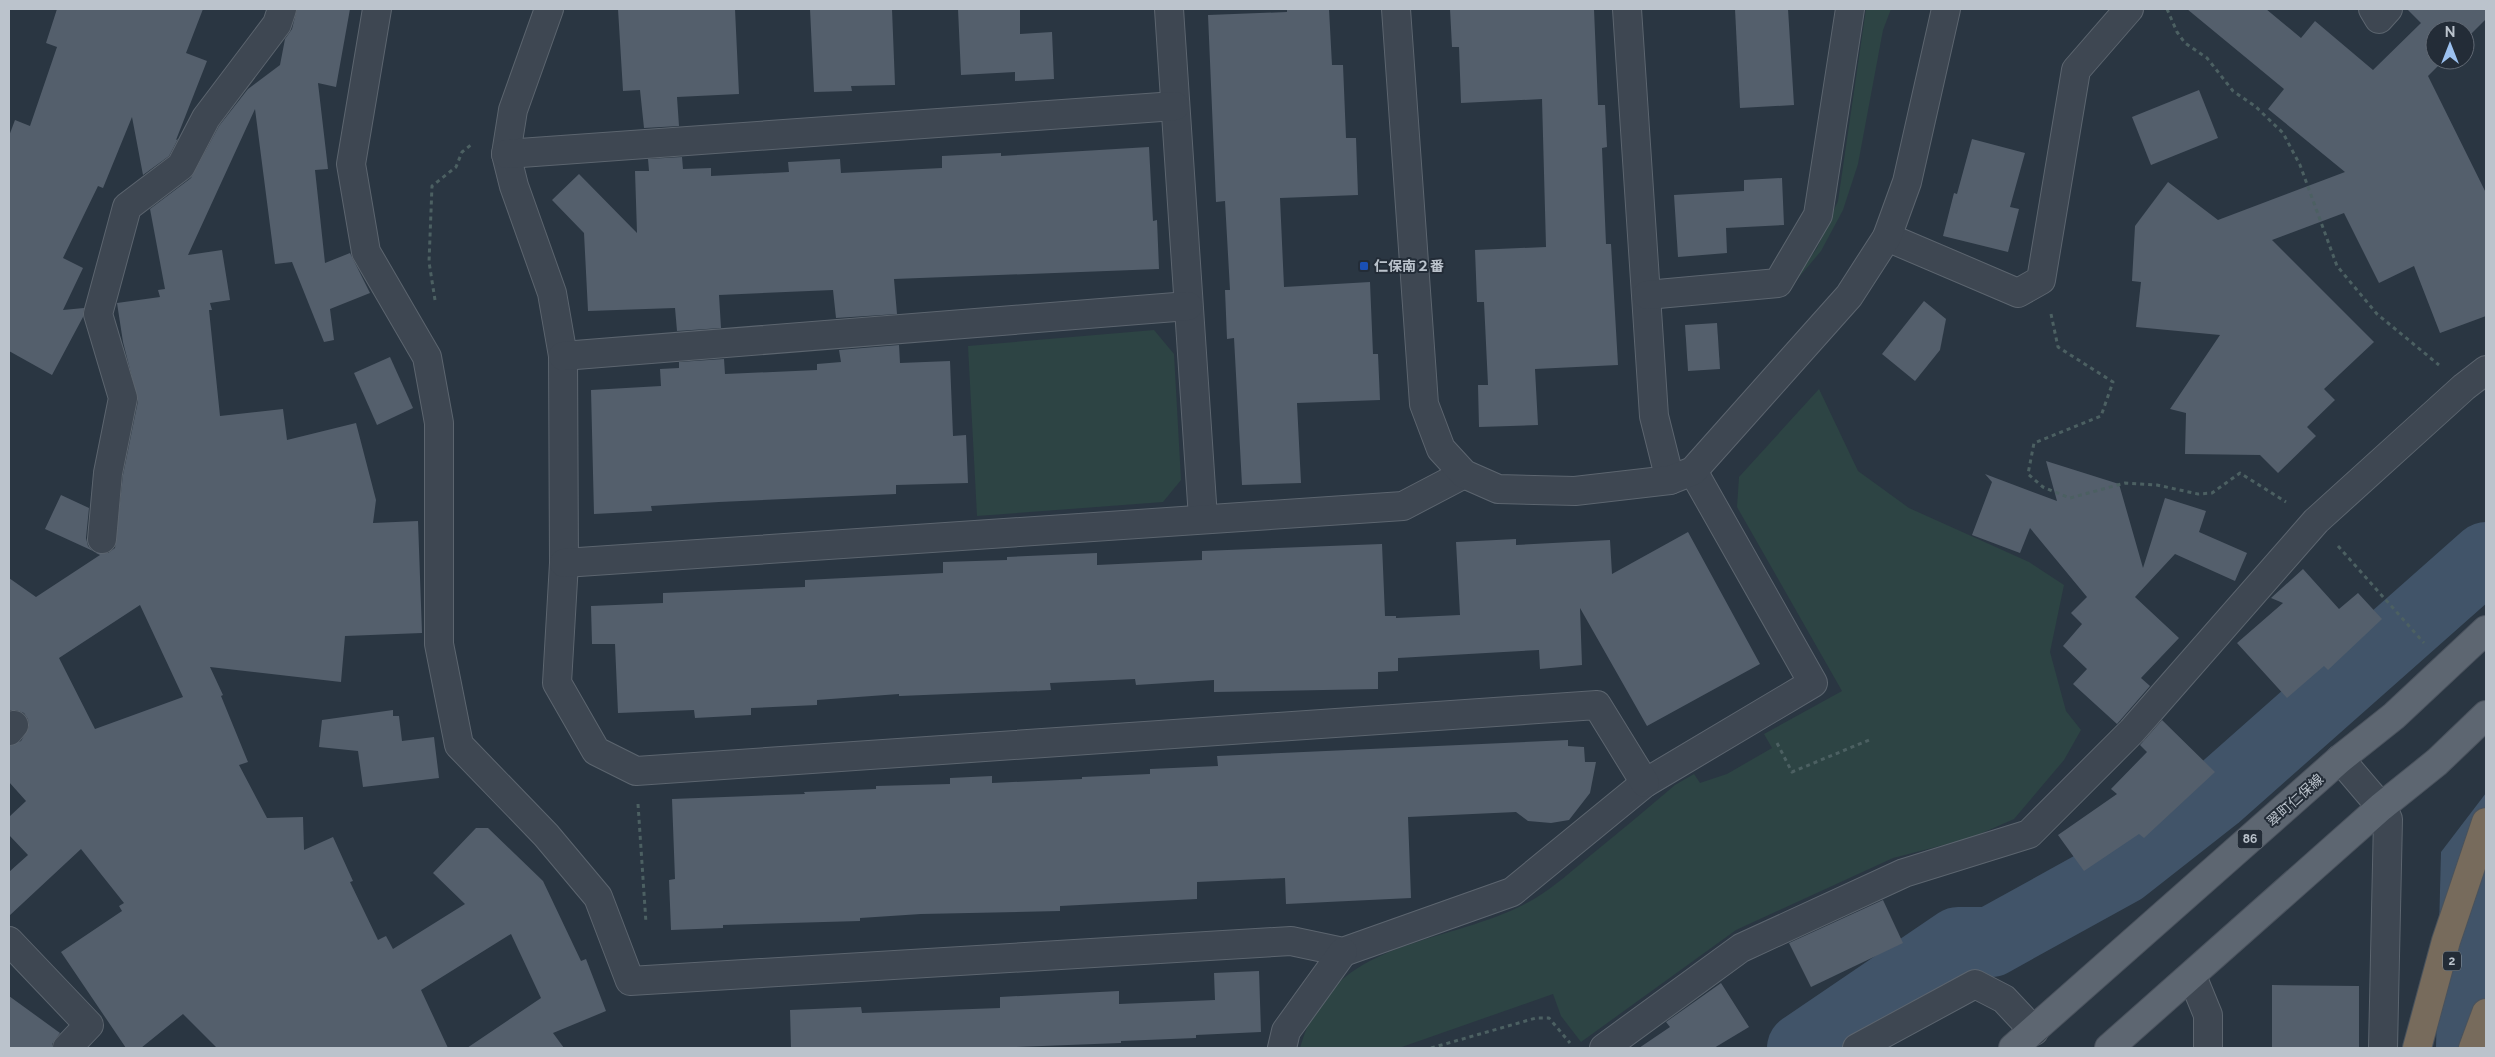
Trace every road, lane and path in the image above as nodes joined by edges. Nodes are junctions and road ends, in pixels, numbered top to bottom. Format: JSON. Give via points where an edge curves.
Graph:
{"nodes":[{"id":1,"x":282,"y":9,"type":"edge"},
{"id":2,"x":377,"y":9,"type":"edge"},
{"id":3,"x":549,"y":9,"type":"edge"},
{"id":4,"x":1169,"y":9,"type":"edge"},
{"id":5,"x":1396,"y":9,"type":"edge"},
{"id":6,"x":1627,"y":9,"type":"edge"},
{"id":7,"x":1850,"y":9,"type":"edge"},
{"id":8,"x":1946,"y":9,"type":"edge"},
{"id":9,"x":2129,"y":9,"type":"edge"},
{"id":10,"x":2167,"y":9,"type":"edge"},
{"id":11,"x":2373,"y":9,"type":"edge"},
{"id":12,"x":2388,"y":9,"type":"edge"},
{"id":13,"x":1175,"y":106,"type":"junction"},
{"id":14,"x":513,"y":110,"type":"junction"},
{"id":15,"x":506,"y":154,"type":"junction"},
{"id":16,"x":1887,"y":237,"type":"junction"},
{"id":17,"x":1647,"y":295,"type":"junction"},
{"id":18,"x":1188,"y":306,"type":"junction"},
{"id":19,"x":2058,"y":347,"type":"dead end"},
{"id":20,"x":563,"y":356,"type":"junction"},
{"id":21,"x":426,"y":357,"type":"junction"},
{"id":22,"x":2486,"y":370,"type":"edge"},
{"id":23,"x":2464,"y":386,"type":"junction"},
{"id":24,"x":1464,"y":474,"type":"junction"},
{"id":25,"x":1682,"y":475,"type":"junction"},
{"id":26,"x":1203,"y":518,"type":"junction"},
{"id":27,"x":2316,"y":521,"type":"junction"},
{"id":28,"x":102,"y":539,"type":"dead end"},
{"id":29,"x":564,"y":563,"type":"junction"},
{"id":30,"x":2486,"y":630,"type":"edge"},
{"id":31,"x":2424,"y":643,"type":"dead end"},
{"id":32,"x":2486,"y":715,"type":"edge"},
{"id":33,"x":1775,"y":738,"type":"dead end"},
{"id":34,"x":1869,"y":740,"type":"dead end"},
{"id":35,"x":2340,"y":759,"type":"junction"},
{"id":36,"x":636,"y":771,"type":"junction"},
{"id":37,"x":1644,"y":783,"type":"junction"},
{"id":38,"x":2381,"y":807,"type":"junction"},
{"id":39,"x":2486,"y":822,"type":"edge"},
{"id":40,"x":2486,"y":875,"type":"edge"},
{"id":41,"x":646,"y":928,"type":"dead end"},
{"id":42,"x":9,"y":941,"type":"edge"},
{"id":43,"x":1343,"y":952,"type":"junction"},
{"id":44,"x":2192,"y":976,"type":"junction"},
{"id":45,"x":2486,"y":1013,"type":"edge"},
{"id":46,"x":2034,"y":1031,"type":"junction"},
{"id":47,"x":1573,"y":1046,"type":"dead end"},
{"id":48,"x":67,"y":1048,"type":"edge"},
{"id":49,"x":1282,"y":1048,"type":"edge"},
{"id":50,"x":1431,"y":1048,"type":"edge"},
{"id":51,"x":1604,"y":1048,"type":"edge"},
{"id":52,"x":1857,"y":1048,"type":"edge"},
{"id":53,"x":2012,"y":1048,"type":"edge"},
{"id":54,"x":2109,"y":1048,"type":"edge"},
{"id":55,"x":2208,"y":1048,"type":"edge"},
{"id":56,"x":2383,"y":1048,"type":"edge"},
{"id":57,"x":2419,"y":1048,"type":"edge"},
{"id":58,"x":2473,"y":1048,"type":"edge"}],
"edges":[{"from":1,"to":28,"type":"street","via":[[278,24],[206,118],[181,166],[127,208],[98,314],[122,398],[108,472]]},
{"from":2,"to":21,"type":"street","via":[[352,164],[366,252]]},
{"from":3,"to":14,"type":"street"},
{"from":4,"to":13,"type":"street"},
{"from":5,"to":24,"type":"street","via":[[1424,404],[1441,449]]},
{"from":6,"to":17,"type":"street"},
{"from":7,"to":17,"type":"street","via":[[1818,215],[1778,283]]},
{"from":8,"to":16,"type":"street","via":[[1907,182]]},
{"from":9,"to":16,"type":"street","via":[[2076,70],[2041,280],[2018,294]]},
{"from":10,"to":23,"type":"path","via":[[2186,43],[2207,58],[2233,91],[2255,106],[2283,133],[2300,165],[2337,266],[2377,314]]},
{"from":11,"to":12,"type":"street","via":[[2379,19]]},
{"from":13,"to":15,"type":"street"},
{"from":13,"to":18,"type":"street"},
{"from":14,"to":15,"type":"street"},
{"from":14,"to":21,"type":"path","via":[[462,152],[456,167],[432,186],[429,262],[440,328]]},
{"from":15,"to":20,"type":"street","via":[[552,294]]},
{"from":16,"to":25,"type":"street","via":[[1849,296]]},
{"from":17,"to":25,"type":"street","via":[[1654,416]]},
{"from":18,"to":20,"type":"street"},
{"from":18,"to":26,"type":"street"},
{"from":19,"to":27,"type":"path","via":[[2112,382],[2101,416],[2034,444],[2028,474],[2043,487],[2070,498],[2125,483],[2156,485],[2198,494],[2212,493],[2240,473]]},
{"from":20,"to":29,"type":"street"},
{"from":21,"to":43,"type":"street","via":[[439,423],[439,644],[459,745],[546,834],[598,897],[630,981],[1291,941]]},
{"from":22,"to":23,"type":"street"},
{"from":23,"to":27,"type":"street"},
{"from":24,"to":25,"type":"street","via":[[1498,489],[1575,491]]},
{"from":24,"to":26,"type":"street","via":[[1403,506]]},
{"from":25,"to":37,"type":"street","via":[[1813,683]]},
{"from":26,"to":29,"type":"street"},
{"from":27,"to":31,"type":"path"},
{"from":27,"to":51,"type":"street","via":[[2132,731],[2029,834],[1904,873],[1740,948]]},
{"from":29,"to":36,"type":"street","via":[[557,683],[596,751]]},
{"from":30,"to":35,"type":"main road","name":"翠町仁保線","number":"86","via":[[2394,716]]},
{"from":32,"to":38,"type":"main road","via":[[2437,762]]},
{"from":33,"to":34,"type":"path","via":[[1792,772]]},
{"from":35,"to":38,"type":"street"},
{"from":35,"to":46,"type":"main road","name":"翠町仁保線","number":"86"},
{"from":36,"to":37,"type":"street","via":[[1597,705]]},
{"from":36,"to":41,"type":"path"},
{"from":37,"to":43,"type":"street","via":[[1512,892]]},
{"from":38,"to":44,"type":"main road"},
{"from":38,"to":56,"type":"street","via":[[2388,819]]},
{"from":39,"to":57,"type":"highway","via":[[2446,941]]},
{"from":40,"to":57,"type":"highway","number":"2"},
{"from":42,"to":48,"type":"street","via":[[89,1025]]},
{"from":43,"to":49,"type":"street","via":[[1286,1031]]},
{"from":44,"to":54,"type":"main road"},
{"from":44,"to":55,"type":"street","via":[[2208,1015]]},
{"from":45,"to":58,"type":"highway"},
{"from":46,"to":52,"type":"street","via":[[2004,999],[1975,984]]},
{"from":46,"to":53,"type":"main road","name":"翠町仁保線","number":"86"},
{"from":47,"to":50,"type":"path","via":[[1549,1018],[1536,1018]]}]}
